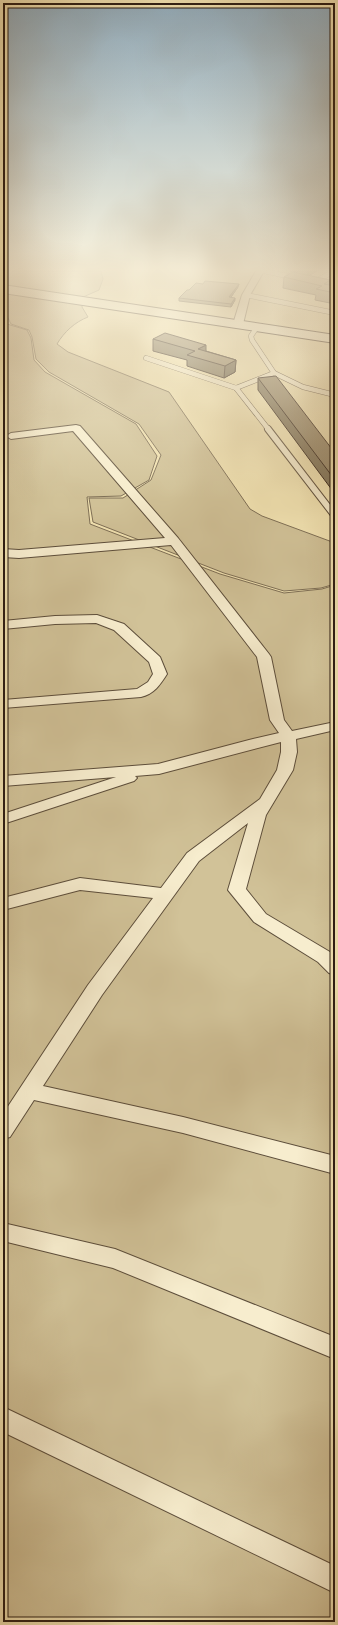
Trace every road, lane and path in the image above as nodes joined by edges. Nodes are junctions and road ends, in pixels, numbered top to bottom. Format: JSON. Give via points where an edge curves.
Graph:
{"nodes":[{"id":1,"x":257,"y":347,"type":"edge"},
{"id":2,"x":146,"y":358,"type":"dead end"},
{"id":3,"x":274,"y":373,"type":"junction"},
{"id":4,"x":236,"y":388,"type":"junction"},
{"id":5,"x":335,"y":395,"type":"edge"},
{"id":6,"x":12,"y":436,"type":"dead end"},
{"id":7,"x":335,"y":516,"type":"edge"},
{"id":8,"x":174,"y":541,"type":"junction"},
{"id":9,"x":3,"y":553,"type":"edge"},
{"id":10,"x":3,"y":625,"type":"edge"},
{"id":11,"x":3,"y":704,"type":"edge"},
{"id":12,"x":335,"y":726,"type":"edge"},
{"id":13,"x":292,"y":735,"type":"junction"},
{"id":14,"x":151,"y":770,"type":"junction"},
{"id":15,"x":3,"y":781,"type":"edge"},
{"id":16,"x":267,"y":800,"type":"junction"},
{"id":17,"x":3,"y":819,"type":"edge"},
{"id":18,"x":165,"y":894,"type":"junction"},
{"id":19,"x":3,"y":904,"type":"edge"},
{"id":20,"x":335,"y":968,"type":"edge"},
{"id":21,"x":29,"y":1091,"type":"junction"},
{"id":22,"x":3,"y":1131,"type":"edge"},
{"id":23,"x":335,"y":1165,"type":"edge"},
{"id":24,"x":3,"y":1232,"type":"edge"},
{"id":25,"x":335,"y":1348,"type":"edge"},
{"id":26,"x":3,"y":1419,"type":"edge"},
{"id":27,"x":335,"y":1580,"type":"edge"}],
"edges":[{"from":1,"to":3,"type":"lane"},
{"from":2,"to":4,"type":"lane"},
{"from":3,"to":4,"type":"lane"},
{"from":3,"to":5,"type":"lane","via":[[303,387]]},
{"from":4,"to":7,"type":"lane"},
{"from":6,"to":8,"type":"street","via":[[76,428]]},
{"from":8,"to":9,"type":"street","via":[[19,554]]},
{"from":8,"to":13,"type":"street","via":[[264,657],[277,720]]},
{"from":10,"to":11,"type":"street","via":[[97,619],[119,627],[155,660],[160,674],[153,685],[141,693]]},
{"from":12,"to":13,"type":"street"},
{"from":13,"to":14,"type":"street"},
{"from":13,"to":16,"type":"street","via":[[285,770]]},
{"from":14,"to":15,"type":"street"},
{"from":14,"to":17,"type":"street"},
{"from":16,"to":18,"type":"street","via":[[193,857]]},
{"from":16,"to":20,"type":"street","via":[[258,815],[237,890],[260,918],[324,957]]},
{"from":18,"to":19,"type":"street","via":[[80,884]]},
{"from":18,"to":21,"type":"street","via":[[95,990]]},
{"from":21,"to":22,"type":"street"},
{"from":21,"to":23,"type":"street","via":[[183,1125]]},
{"from":24,"to":25,"type":"street","via":[[115,1259]]},
{"from":26,"to":27,"type":"street"}]}
